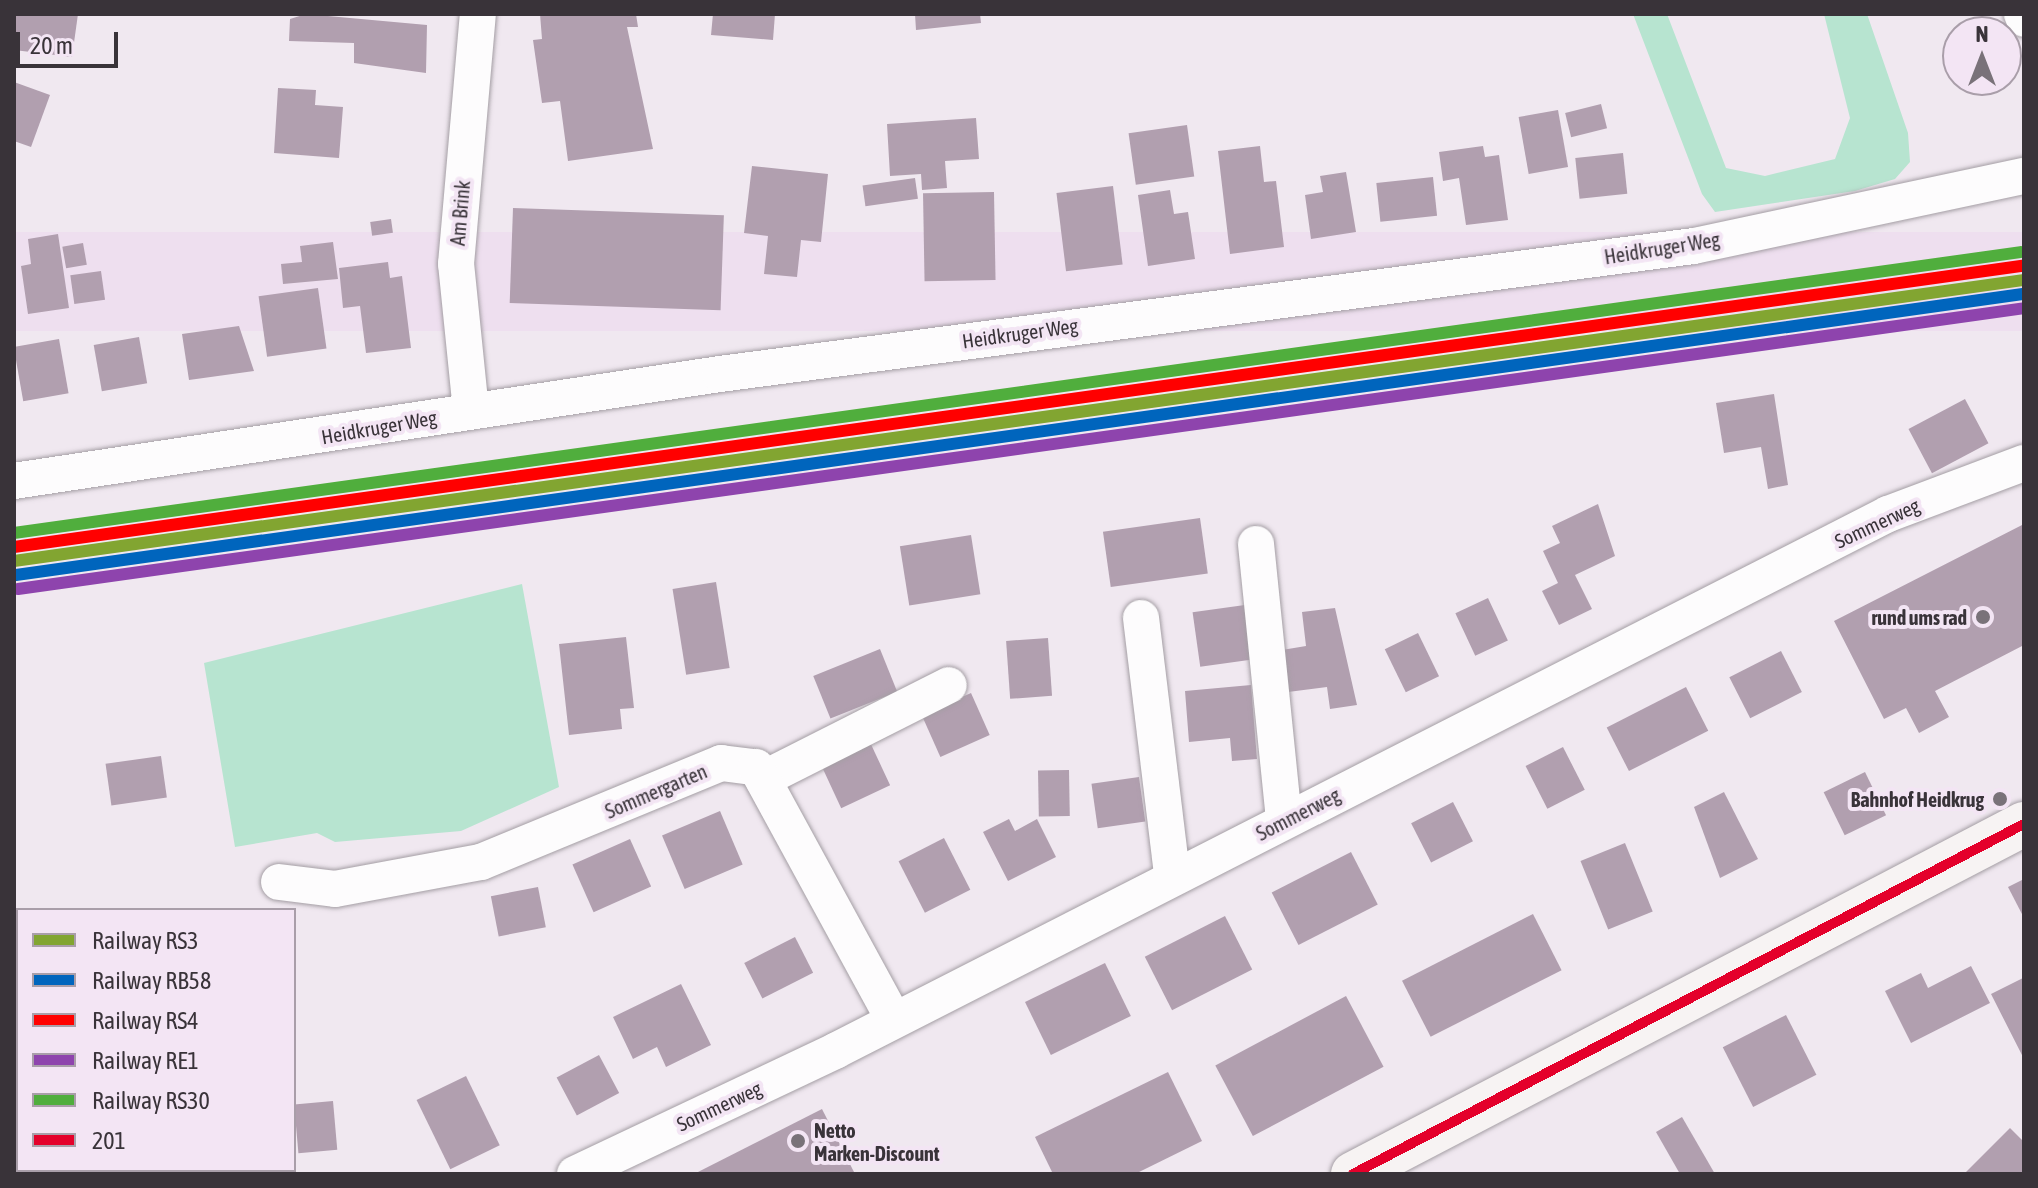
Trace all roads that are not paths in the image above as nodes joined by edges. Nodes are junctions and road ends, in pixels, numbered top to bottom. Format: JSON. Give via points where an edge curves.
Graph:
{"nodes":[{"id":1,"x":478,"y":14,"type":"edge"},
{"id":2,"x":2024,"y":176,"type":"edge"},
{"id":3,"x":471,"y":411,"type":"junction"},
{"id":4,"x":2024,"y":463,"type":"edge"},
{"id":5,"x":14,"y":481,"type":"edge"},
{"id":6,"x":1256,"y":544,"type":"dead end"},
{"id":7,"x":1141,"y":618,"type":"dead end"},
{"id":8,"x":949,"y":685,"type":"dead end"},
{"id":9,"x":763,"y":779,"type":"junction"},
{"id":10,"x":1284,"y":821,"type":"junction"},
{"id":11,"x":2024,"y":824,"type":"edge"},
{"id":12,"x":1172,"y":876,"type":"junction"},
{"id":13,"x":279,"y":882,"type":"dead end"},
{"id":14,"x":894,"y":1020,"type":"junction"},
{"id":15,"x":575,"y":1174,"type":"edge"},
{"id":16,"x":1353,"y":1174,"type":"edge"}],
"edges":[{"from":1,"to":3,"type":"street","name":"Am Brink","via":[[456,264]]},
{"from":2,"to":3,"type":"street","name":"Heidkruger Weg","via":[[1694,246]]},
{"from":3,"to":5,"type":"street","name":"Heidkruger Weg"},
{"from":4,"to":10,"type":"street","name":"Sommerweg","via":[[1888,514]]},
{"from":6,"to":10,"type":"street"},
{"from":7,"to":12,"type":"street"},
{"from":8,"to":9,"type":"street"},
{"from":9,"to":13,"type":"street","name":"Sommergarten","via":[[756,767],[721,763],[481,862],[335,889]]},
{"from":9,"to":14,"type":"street"},
{"from":10,"to":12,"type":"street","name":"Sommerweg"},
{"from":11,"to":16,"type":"main road"},
{"from":12,"to":14,"type":"street","name":"Sommerweg"},
{"from":14,"to":15,"type":"street","name":"Sommerweg"}]}
